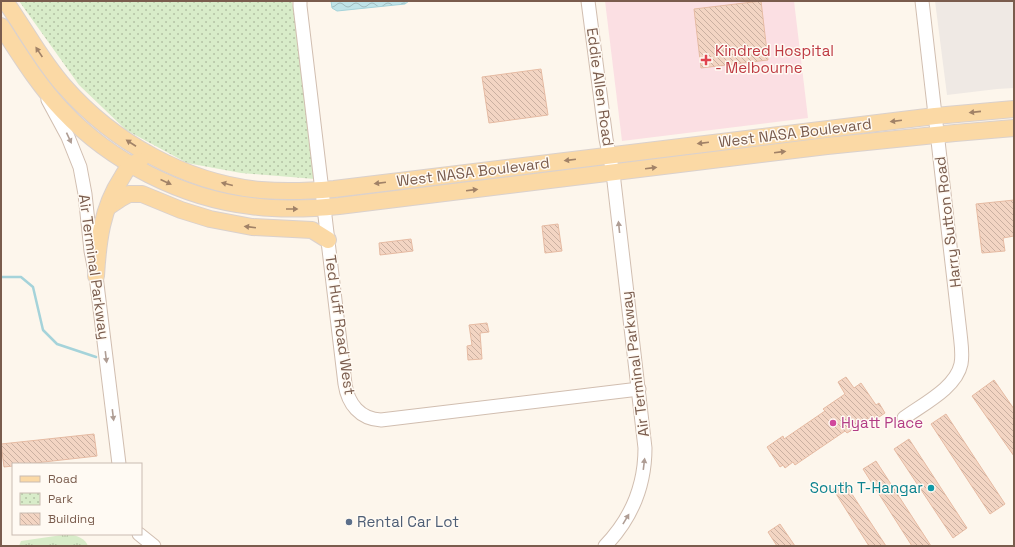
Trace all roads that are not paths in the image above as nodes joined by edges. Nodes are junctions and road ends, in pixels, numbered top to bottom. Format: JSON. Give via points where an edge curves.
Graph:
{"nodes":[{"id":1,"x":5,"y":1,"type":"edge"},
{"id":2,"x":300,"y":1,"type":"edge"},
{"id":3,"x":588,"y":1,"type":"edge"},
{"id":4,"x":922,"y":1,"type":"edge"},
{"id":5,"x":1,"y":26,"type":"edge"},
{"id":6,"x":36,"y":79,"type":"junction"},
{"id":7,"x":1014,"y":109,"type":"edge"},
{"id":8,"x":935,"y":116,"type":"junction"},
{"id":9,"x":1014,"y":128,"type":"edge"},
{"id":10,"x":938,"y":134,"type":"junction"},
{"id":11,"x":609,"y":155,"type":"junction"},
{"id":12,"x":131,"y":164,"type":"junction"},
{"id":13,"x":613,"y":172,"type":"junction"},
{"id":14,"x":190,"y":173,"type":"junction"},
{"id":15,"x":321,"y":190,"type":"junction"},
{"id":16,"x":108,"y":207,"type":"junction"},
{"id":17,"x":324,"y":208,"type":"junction"},
{"id":18,"x":328,"y":240,"type":"junction"},
{"id":19,"x":96,"y":276,"type":"junction"},
{"id":20,"x":639,"y":389,"type":"junction"},
{"id":21,"x":904,"y":418,"type":"dead end"},
{"id":22,"x":119,"y":463,"type":"edge"},
{"id":23,"x":140,"y":535,"type":"edge"},
{"id":24,"x":154,"y":546,"type":"edge"},
{"id":25,"x":605,"y":546,"type":"edge"}],
"edges":[{"from":14,"to":1,"type":"main road","name":"West NASA Boulevard","one_way":true,"via":[[141,149],[106,126],[85,107],[54,74]]},
{"from":2,"to":15,"type":"street","name":"Ted Huff Road West"},
{"from":3,"to":11,"type":"street","name":"Eddie Allen Road"},
{"from":4,"to":8,"type":"street","name":"Harry Sutton Road"},
{"from":5,"to":6,"type":"main road","name":"West NASA Boulevard"},
{"from":6,"to":12,"type":"main road","name":"West NASA Boulevard","via":[[81,128]]},
{"from":6,"to":19,"type":"street","name":"Air Terminal Parkway","one_way":true,"via":[[77,157]]},
{"from":7,"to":8,"type":"main road","name":"West NASA Boulevard","one_way":true},
{"from":8,"to":10,"type":"street","name":"Harry Sutton Road"},
{"from":8,"to":11,"type":"main road","name":"West NASA Boulevard","one_way":true},
{"from":9,"to":10,"type":"main road","name":"West NASA Boulevard"},
{"from":13,"to":10,"type":"main road","name":"West NASA Boulevard","one_way":true},
{"from":10,"to":21,"type":"street","name":"Harry Sutton Road","via":[[960,333],[961,363],[951,383]]},
{"from":11,"to":13,"type":"street","name":"Eddie Allen Road"},
{"from":11,"to":15,"type":"main road","name":"West NASA Boulevard","one_way":true},
{"from":12,"to":14,"type":"main road","via":[[144,161]]},
{"from":12,"to":16,"type":"main road","via":[[117,185]]},
{"from":12,"to":17,"type":"main road","name":"West NASA Boulevard","one_way":true,"via":[[189,191],[235,204],[279,209]]},
{"from":17,"to":13,"type":"main road","name":"West NASA Boulevard","one_way":true},
{"from":20,"to":13,"type":"street","name":"Air Terminal Parkway","one_way":true},
{"from":15,"to":14,"type":"main road","name":"West NASA Boulevard","one_way":true,"via":[[260,190]]},
{"from":15,"to":17,"type":"street","name":"Ted Huff Road West"},
{"from":18,"to":16,"type":"main road","one_way":true,"via":[[312,230],[252,227],[210,219],[142,194],[129,194]]},
{"from":16,"to":19,"type":"main road","via":[[99,241]]},
{"from":17,"to":18,"type":"street","name":"Ted Huff Road West"},
{"from":18,"to":20,"type":"street","name":"Ted Huff Road West","via":[[346,389],[355,408],[368,418],[382,420]]},
{"from":19,"to":22,"type":"street","name":"Air Terminal Parkway","one_way":true},
{"from":25,"to":20,"type":"street","name":"Air Terminal Parkway","one_way":true,"via":[[630,512],[638,496],[642,479],[645,448]]},
{"from":23,"to":24,"type":"street"}]}
